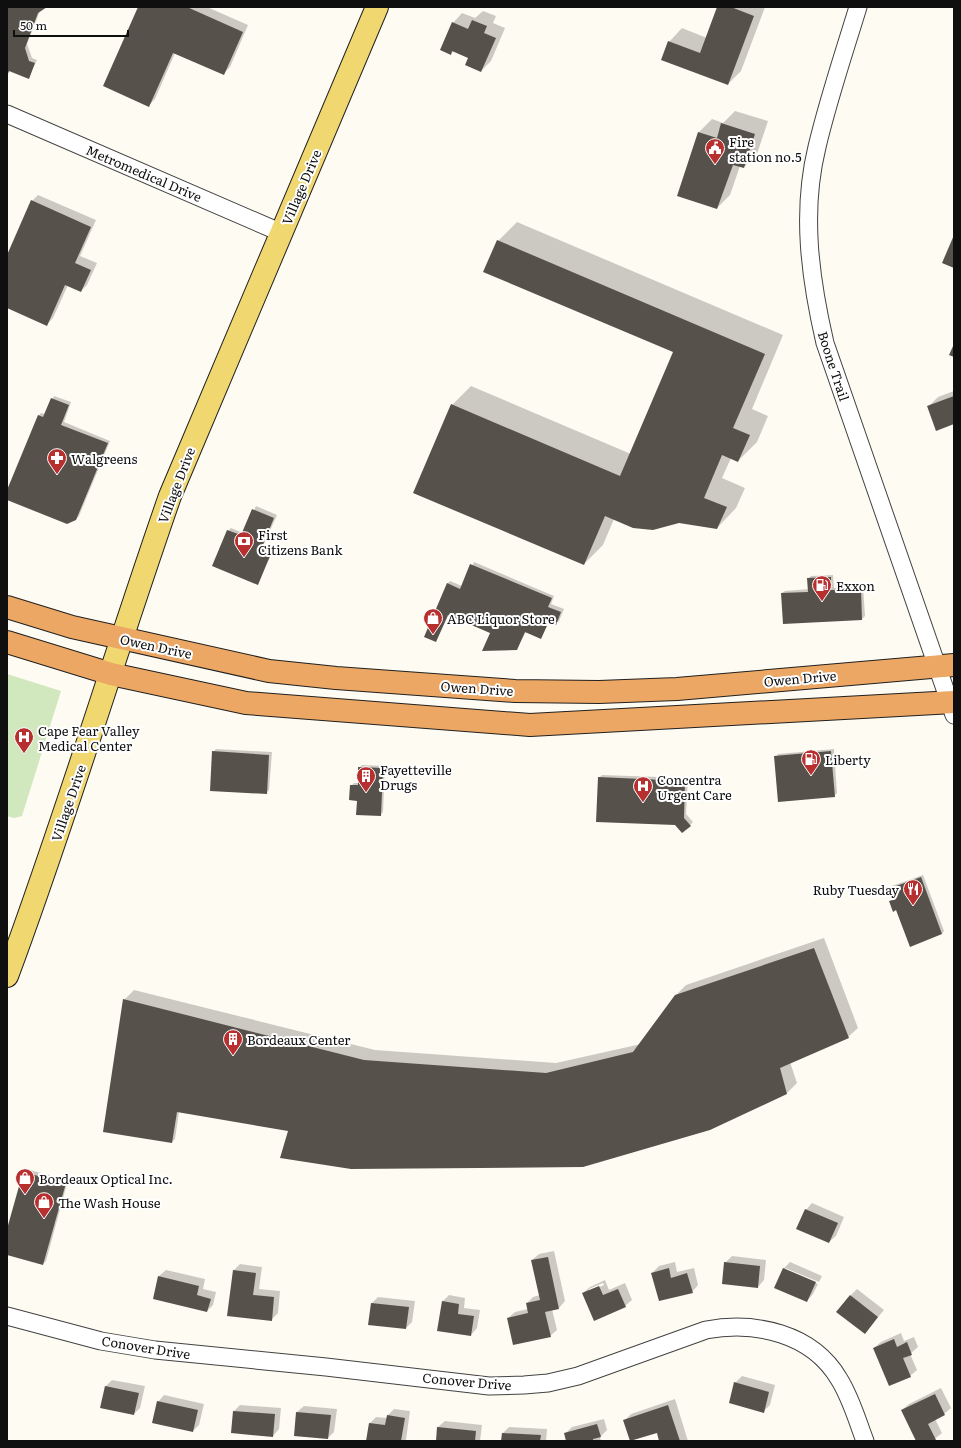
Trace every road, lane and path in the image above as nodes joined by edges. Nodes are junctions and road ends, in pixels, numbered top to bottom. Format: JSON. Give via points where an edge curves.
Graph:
{"nodes":[{"id":1,"x":377,"y":7,"type":"edge"},
{"id":2,"x":858,"y":7,"type":"edge"},
{"id":3,"x":7,"y":114,"type":"edge"},
{"id":4,"x":282,"y":232,"type":"junction"},
{"id":5,"x":7,"y":607,"type":"edge"},
{"id":6,"x":122,"y":639,"type":"junction"},
{"id":7,"x":7,"y":642,"type":"edge"},
{"id":8,"x":945,"y":666,"type":"edge"},
{"id":9,"x":111,"y":674,"type":"junction"},
{"id":10,"x":953,"y":707,"type":"edge"},
{"id":11,"x":7,"y":976,"type":"edge"},
{"id":12,"x":7,"y":1316,"type":"edge"},
{"id":13,"x":865,"y":1441,"type":"edge"}],
"edges":[{"from":1,"to":4,"type":"main road","name":"Village Drive"},
{"from":2,"to":8,"type":"street","name":"Boone Trail","via":[[816,147],[808,219],[815,299],[825,343]]},
{"from":3,"to":4,"type":"street","name":"Metromedical Drive"},
{"from":4,"to":6,"type":"main road","name":"Village Drive","via":[[176,482]]},
{"from":5,"to":6,"type":"highway","name":"Owen Drive"},
{"from":6,"to":8,"type":"highway","name":"Owen Drive","via":[[269,671],[515,691],[599,692],[677,689]]},
{"from":6,"to":9,"type":"main road","name":"Village Drive"},
{"from":7,"to":9,"type":"highway"},
{"from":8,"to":10,"type":"street","name":"Boone Trail"},
{"from":9,"to":10,"type":"highway","via":[[246,703],[530,725]]},
{"from":9,"to":11,"type":"main road","name":"Village Drive"},
{"from":12,"to":13,"type":"street","name":"Conover Drive","via":[[101,1341],[155,1350],[489,1386],[524,1386],[571,1377],[706,1330],[748,1326],[788,1336],[825,1361],[850,1398]]}]}
